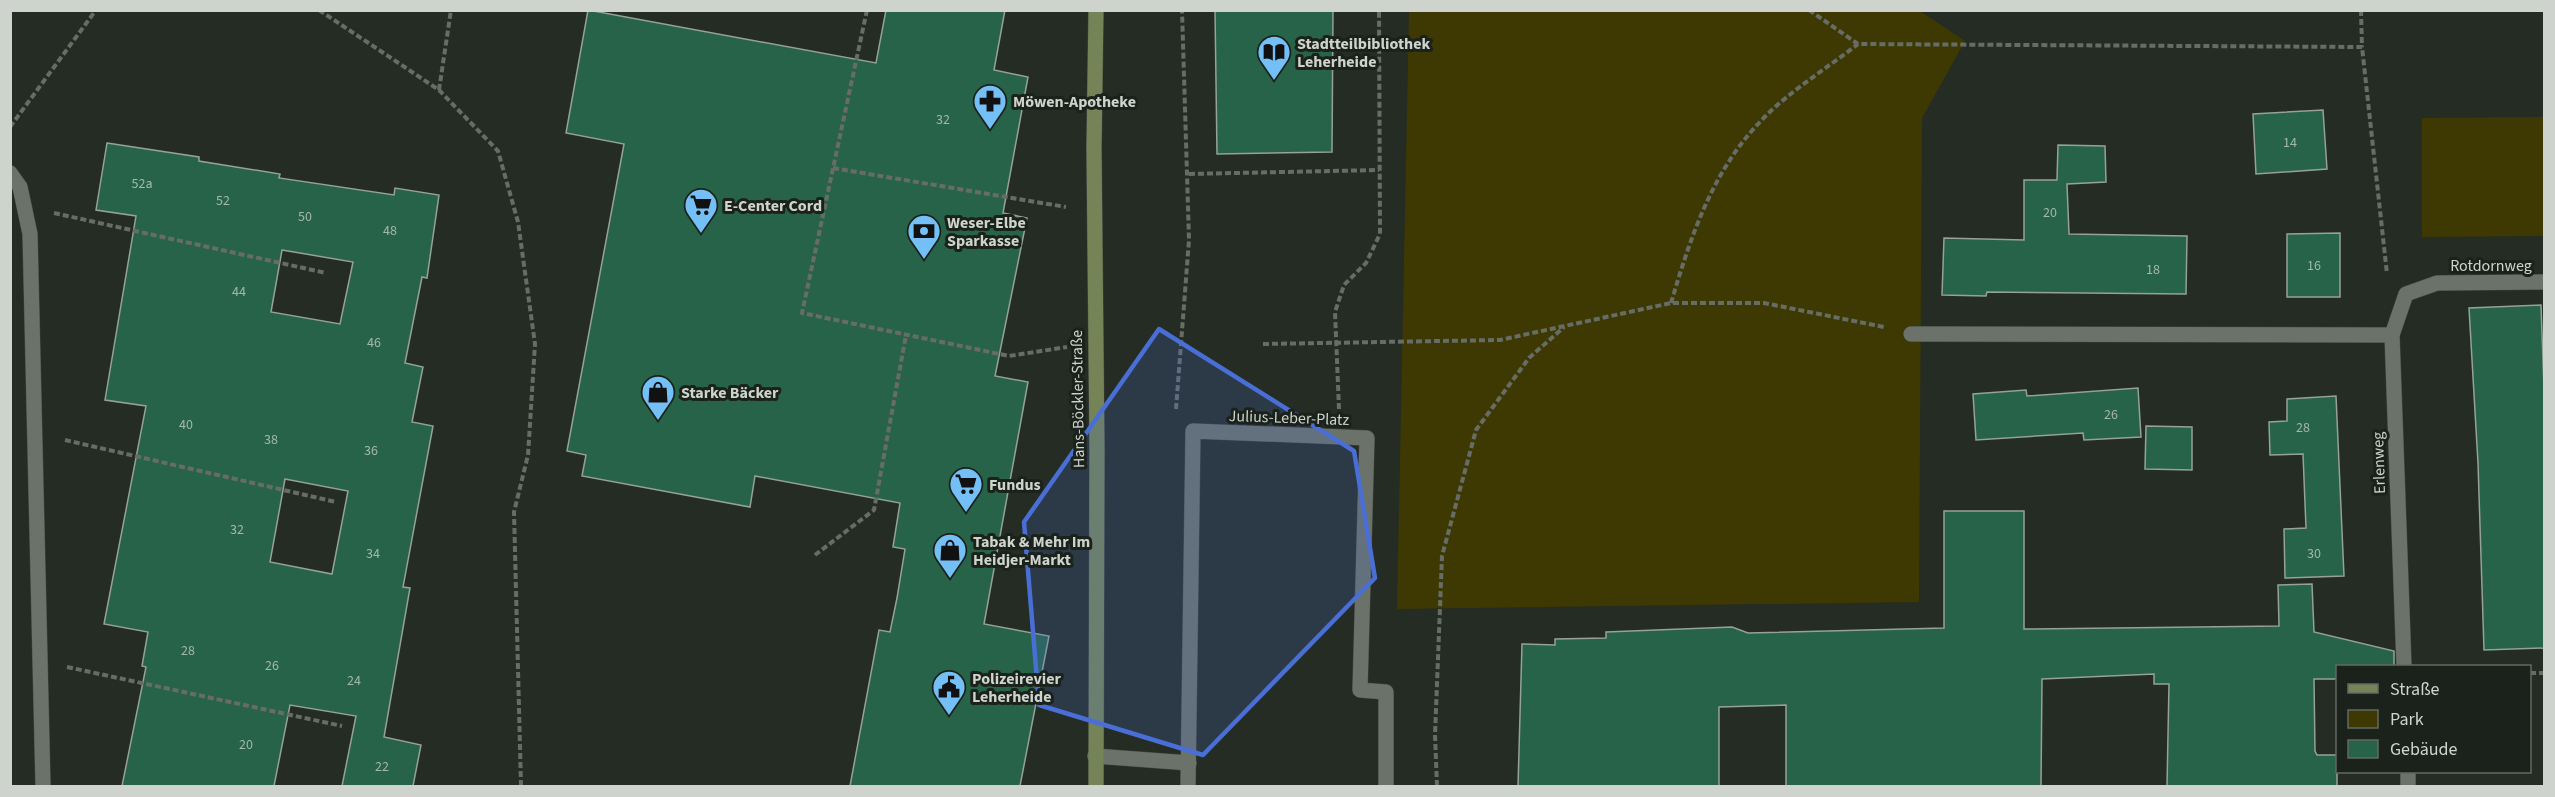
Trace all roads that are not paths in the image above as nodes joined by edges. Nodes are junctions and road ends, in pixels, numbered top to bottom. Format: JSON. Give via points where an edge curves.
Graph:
{"nodes":[{"id":1,"x":1096,"y":10,"type":"edge"},
{"id":2,"x":10,"y":173,"type":"edge"},
{"id":3,"x":2544,"y":282,"type":"edge"},
{"id":4,"x":2406,"y":294,"type":"joint"},
{"id":5,"x":1911,"y":334,"type":"road end"},
{"id":6,"x":2392,"y":335,"type":"junction"},
{"id":7,"x":2404,"y":665,"type":"edge"},
{"id":8,"x":1095,"y":756,"type":"junction"},
{"id":9,"x":1189,"y":763,"type":"junction"},
{"id":10,"x":43,"y":786,"type":"edge"},
{"id":11,"x":1096,"y":786,"type":"edge"},
{"id":12,"x":1188,"y":786,"type":"edge"},
{"id":13,"x":1386,"y":786,"type":"edge"}],
"edges":[{"from":1,"to":8,"type":"street","name":"Hans-Böckler-Straße"},
{"from":2,"to":10,"type":"street","via":[[20,188],[30,234]]},
{"from":3,"to":4,"type":"street","name":"Rotdornweg","via":[[2437,283]]},
{"from":4,"to":6,"type":"street","name":"Erlenweg"},
{"from":5,"to":6,"type":"street"},
{"from":6,"to":7,"type":"street","name":"Erlenweg"},
{"from":8,"to":9,"type":"street"},
{"from":8,"to":11,"type":"street","name":"Hans-Böckler-Straße"},
{"from":9,"to":12,"type":"street","name":"Julius-Leber-Platz"},
{"from":9,"to":13,"type":"street","name":"Julius-Leber-Platz","via":[[1193,431],[1367,438],[1360,690],[1386,692]]}]}
